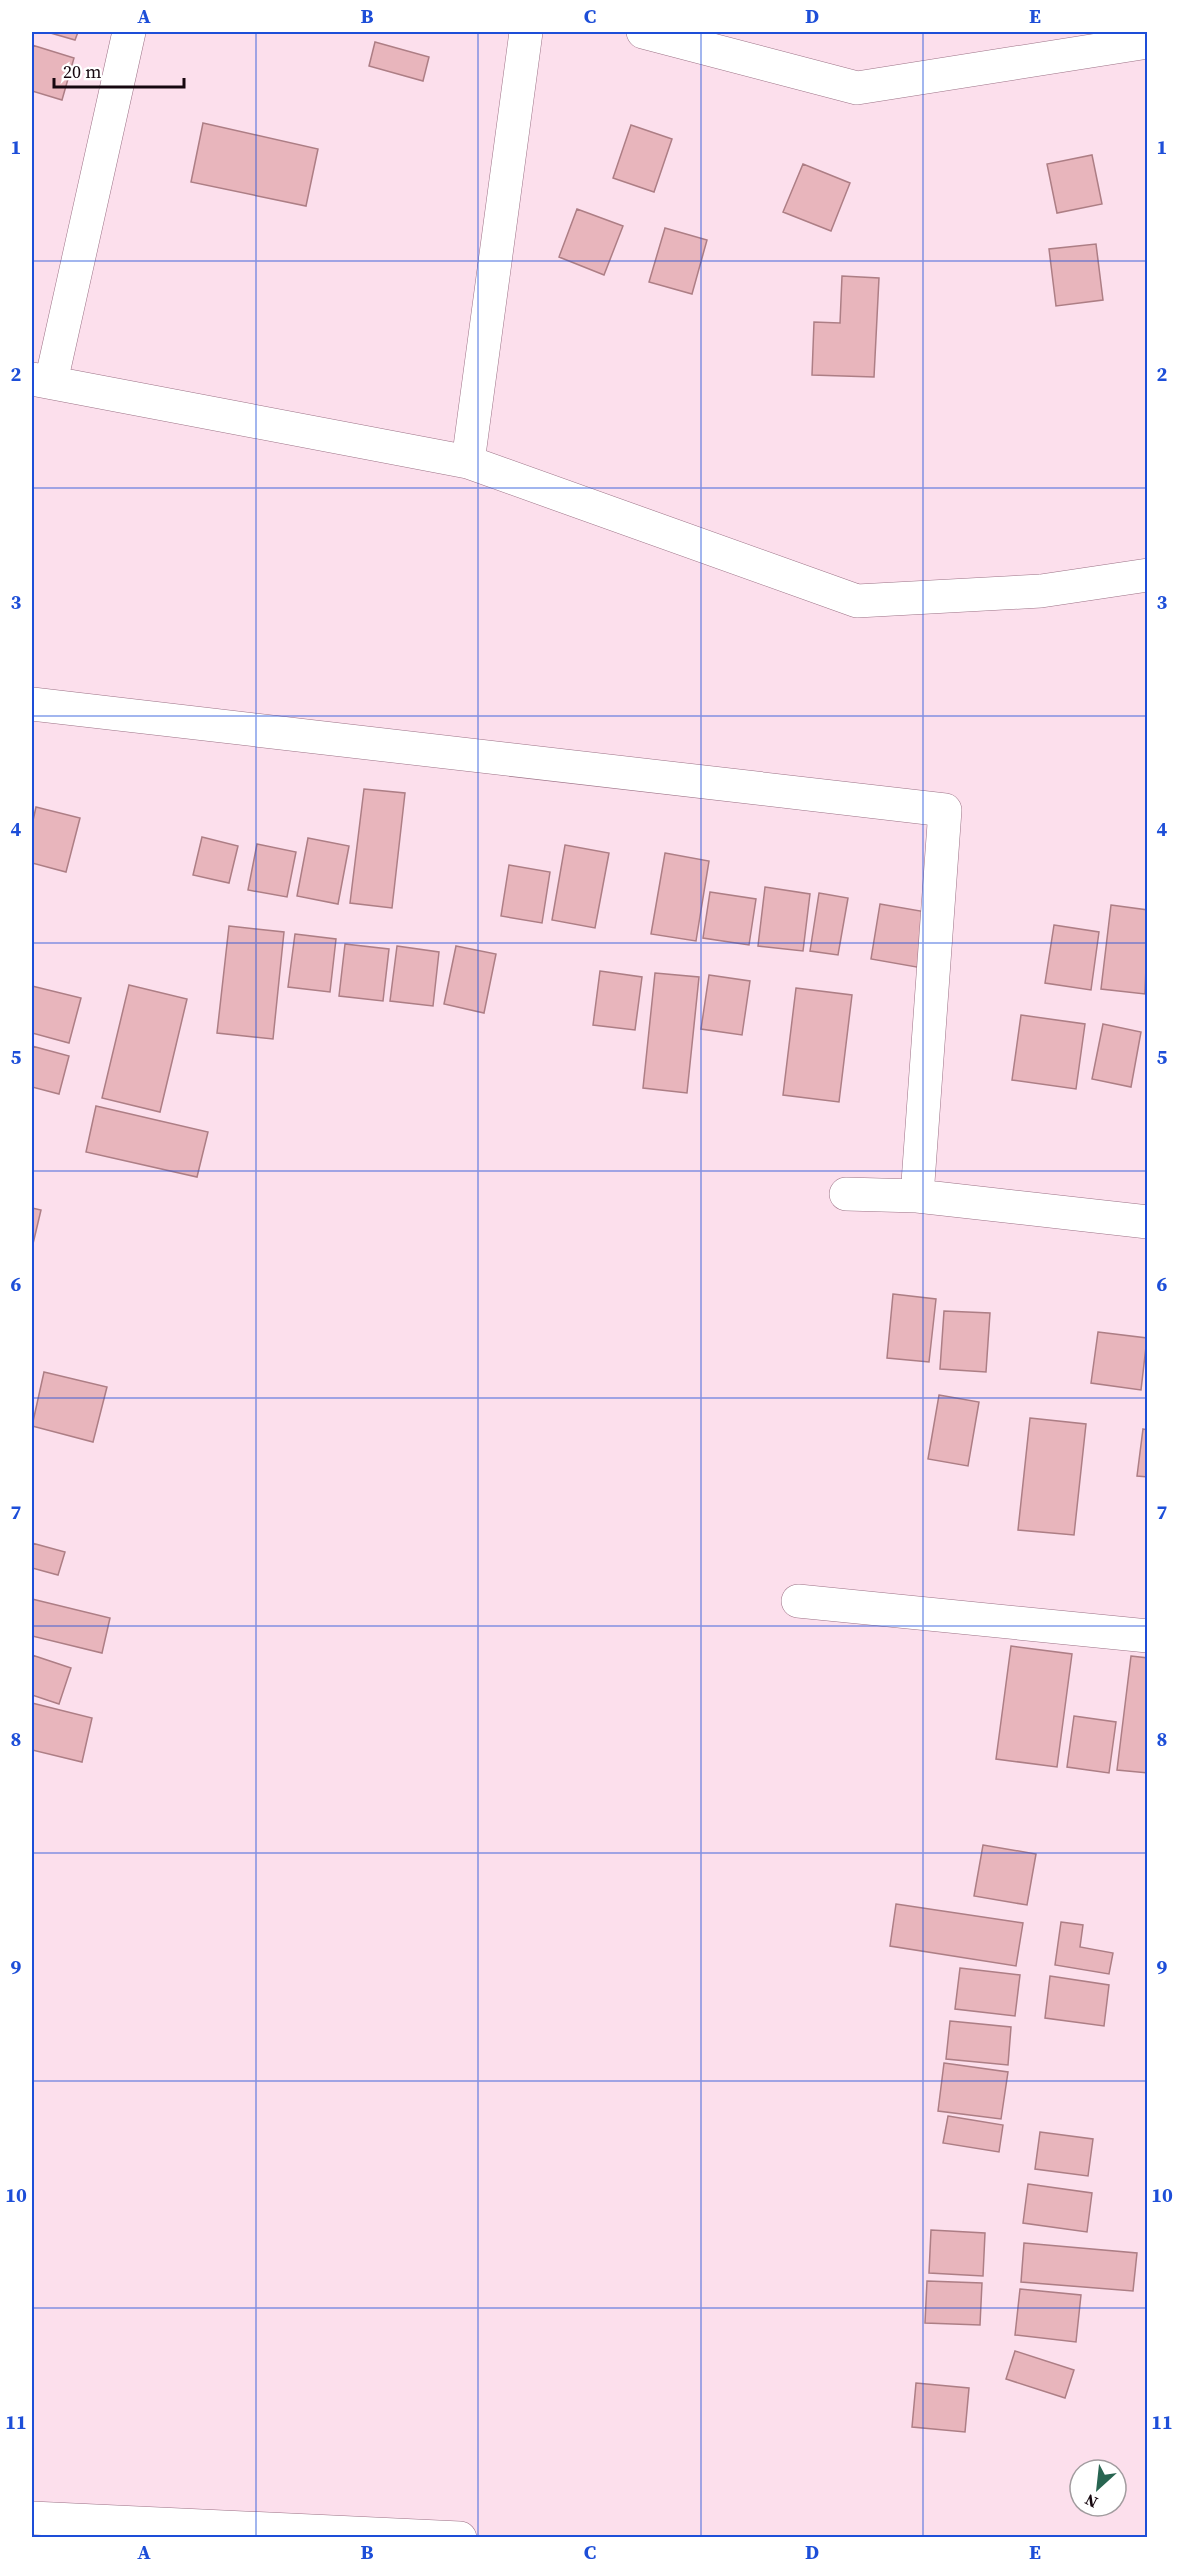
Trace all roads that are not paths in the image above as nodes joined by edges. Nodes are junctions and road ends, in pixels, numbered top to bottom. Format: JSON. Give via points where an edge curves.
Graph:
{"nodes":[{"id":1,"x":129,"y":32,"type":"edge"},
{"id":2,"x":526,"y":32,"type":"edge"},
{"id":3,"x":643,"y":32,"type":"edge"},
{"id":4,"x":1148,"y":42,"type":"edge"},
{"id":5,"x":41,"y":381,"type":"edge"},
{"id":6,"x":468,"y":462,"type":"junction"},
{"id":7,"x":1148,"y":575,"type":"edge"},
{"id":8,"x":32,"y":704,"type":"edge"},
{"id":9,"x":846,"y":1194,"type":"dead end"},
{"id":10,"x":917,"y":1197,"type":"junction"},
{"id":11,"x":1148,"y":1222,"type":"edge"},
{"id":12,"x":798,"y":1601,"type":"dead end"},
{"id":13,"x":1148,"y":1636,"type":"edge"},
{"id":14,"x":32,"y":2518,"type":"edge"},
{"id":15,"x":326,"y":2534,"type":"edge"},
{"id":16,"x":460,"y":2538,"type":"edge"}],
"edges":[{"from":1,"to":5,"type":"street"},
{"from":2,"to":6,"type":"street"},
{"from":3,"to":4,"type":"street","via":[[857,88]]},
{"from":5,"to":6,"type":"street"},
{"from":6,"to":7,"type":"street","via":[[857,601],[1041,591]]},
{"from":8,"to":10,"type":"street","via":[[945,810]]},
{"from":9,"to":10,"type":"street"},
{"from":10,"to":11,"type":"street"},
{"from":12,"to":13,"type":"street"},
{"from":14,"to":15,"type":"street"},
{"from":15,"to":16,"type":"street"}]}
